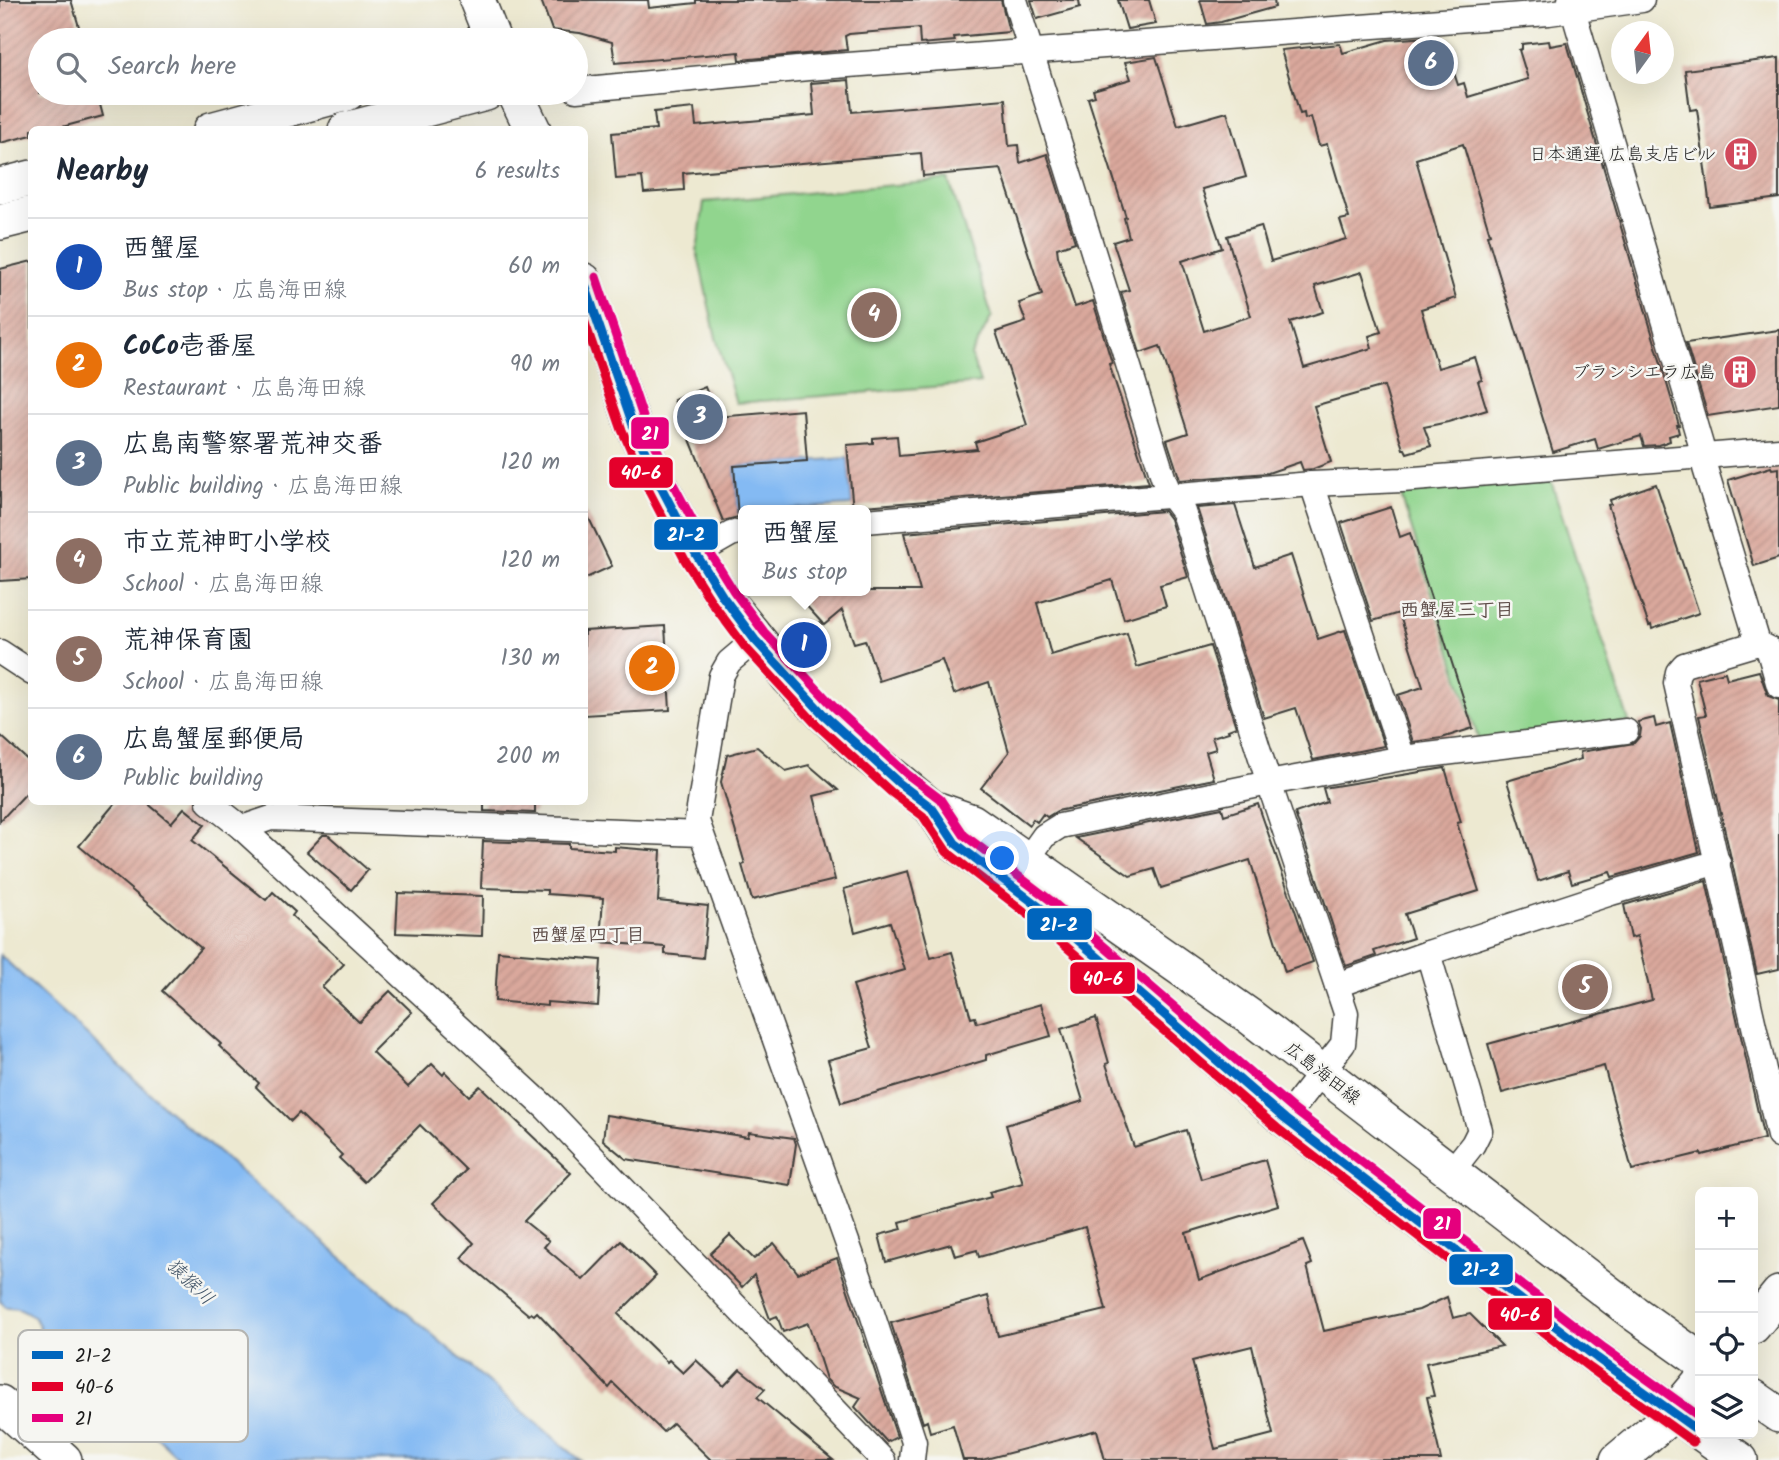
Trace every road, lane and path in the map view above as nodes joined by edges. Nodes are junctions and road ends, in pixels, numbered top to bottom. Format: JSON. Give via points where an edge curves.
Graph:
{"nodes":[{"id":1,"x":477,"y":0,"type":"edge"},
{"id":2,"x":1015,"y":0,"type":"edge"},
{"id":3,"x":1642,"y":0,"type":"edge"},
{"id":4,"x":1571,"y":4,"type":"edge"},
{"id":5,"x":489,"y":28,"type":"edge"},
{"id":6,"x":1031,"y":52,"type":"junction"},
{"id":7,"x":588,"y":89,"type":"edge"},
{"id":8,"x":303,"y":105,"type":"edge"},
{"id":9,"x":441,"y":105,"type":"edge"},
{"id":10,"x":521,"y":105,"type":"edge"},
{"id":11,"x":226,"y":126,"type":"edge"},
{"id":12,"x":361,"y":126,"type":"edge"},
{"id":13,"x":531,"y":126,"type":"edge"},
{"id":14,"x":28,"y":179,"type":"edge"},
{"id":15,"x":0,"y":186,"type":"edge"},
{"id":16,"x":28,"y":215,"type":"edge"},
{"id":17,"x":0,"y":222,"type":"edge"},
{"id":18,"x":588,"y":293,"type":"edge"},
{"id":19,"x":1779,"y":450,"type":"edge"},
{"id":20,"x":1703,"y":456,"type":"junction"},
{"id":21,"x":1312,"y":484,"type":"junction"},
{"id":22,"x":1171,"y":496,"type":"junction"},
{"id":23,"x":871,"y":521,"type":"edge"},
{"id":24,"x":738,"y":532,"type":"edge"},
{"id":25,"x":696,"y":554,"type":"junction"},
{"id":26,"x":755,"y":640,"type":"junction"},
{"id":27,"x":1758,"y":643,"type":"junction"},
{"id":28,"x":0,"y":652,"type":"edge"},
{"id":29,"x":28,"y":670,"type":"edge"},
{"id":30,"x":1779,"y":686,"type":"edge"},
{"id":31,"x":1626,"y":731,"type":"dead end"},
{"id":32,"x":1403,"y":758,"type":"junction"},
{"id":33,"x":1269,"y":783,"type":"junction"},
{"id":34,"x":213,"y":805,"type":"edge"},
{"id":35,"x":242,"y":828,"type":"junction"},
{"id":36,"x":701,"y":834,"type":"junction"},
{"id":37,"x":1718,"y":862,"type":"junction"},
{"id":38,"x":1018,"y":871,"type":"junction"},
{"id":39,"x":1428,"y":953,"type":"junction"},
{"id":40,"x":1337,"y":985,"type":"junction"},
{"id":41,"x":1322,"y":1072,"type":"junction"},
{"id":42,"x":1284,"y":1119,"type":"junction"},
{"id":43,"x":1779,"y":1136,"type":"edge"},
{"id":44,"x":1451,"y":1172,"type":"junction"},
{"id":45,"x":1779,"y":1294,"type":"edge"},
{"id":46,"x":1758,"y":1320,"type":"edge"},
{"id":47,"x":1695,"y":1356,"type":"edge"},
{"id":48,"x":1758,"y":1400,"type":"edge"},
{"id":49,"x":0,"y":1403,"type":"edge"},
{"id":50,"x":1779,"y":1415,"type":"edge"},
{"id":51,"x":18,"y":1419,"type":"edge"},
{"id":52,"x":1692,"y":1426,"type":"edge"},
{"id":53,"x":44,"y":1442,"type":"edge"},
{"id":54,"x":64,"y":1460,"type":"edge"},
{"id":55,"x":883,"y":1460,"type":"edge"},
{"id":56,"x":912,"y":1460,"type":"edge"},
{"id":57,"x":1618,"y":1460,"type":"edge"},
{"id":58,"x":1657,"y":1460,"type":"edge"},
{"id":59,"x":1740,"y":1460,"type":"edge"}],
"edges":[{"from":1,"to":5,"type":"main road"},
{"from":2,"to":6,"type":"street"},
{"from":3,"to":4,"type":"street"},
{"from":4,"to":6,"type":"street","via":[[1549,13]]},
{"from":4,"to":20,"type":"street"},
{"from":6,"to":7,"type":"street"},
{"from":6,"to":22,"type":"street"},
{"from":8,"to":11,"type":"main road"},
{"from":9,"to":12,"type":"main road"},
{"from":10,"to":13,"type":"main road"},
{"from":14,"to":15,"type":"main road"},
{"from":16,"to":17,"type":"main road"},
{"from":18,"to":25,"type":"main road","name":"広島海田線","via":[[633,425]]},
{"from":19,"to":20,"type":"street"},
{"from":20,"to":21,"type":"street"},
{"from":20,"to":27,"type":"street"},
{"from":21,"to":22,"type":"street"},
{"from":21,"to":32,"type":"street"},
{"from":22,"to":23,"type":"street"},
{"from":22,"to":33,"type":"street","via":[[1184,512]]},
{"from":24,"to":25,"type":"street"},
{"from":25,"to":26,"type":"main road","name":"広島海田線"},
{"from":26,"to":36,"type":"street","via":[[729,662],[721,676],[697,821]]},
{"from":26,"to":38,"type":"main road","name":"広島海田線","via":[[824,715],[890,774],[932,808],[972,822]]},
{"from":27,"to":30,"type":"street","via":[[1768,648]]},
{"from":27,"to":37,"type":"street","via":[[1684,665],[1676,677]]},
{"from":28,"to":29,"type":"street"},
{"from":31,"to":32,"type":"street"},
{"from":32,"to":33,"type":"street"},
{"from":33,"to":38,"type":"street","via":[[1060,826],[1044,836]]},
{"from":33,"to":40,"type":"street"},
{"from":34,"to":35,"type":"street"},
{"from":35,"to":36,"type":"street","via":[[271,818]]},
{"from":35,"to":55,"type":"street","via":[[546,1108]]},
{"from":36,"to":56,"type":"street","via":[[867,1298],[914,1442]]},
{"from":37,"to":39,"type":"street"},
{"from":37,"to":43,"type":"street"},
{"from":38,"to":41,"type":"main road","name":"広島海田線","via":[[1250,1016]]},
{"from":38,"to":42,"type":"main road","name":"広島海田線"},
{"from":39,"to":40,"type":"street"},
{"from":39,"to":44,"type":"street","via":[[1480,1130]]},
{"from":40,"to":41,"type":"street","via":[[1346,1013],[1346,1035]]},
{"from":41,"to":42,"type":"street"},
{"from":41,"to":44,"type":"main road","name":"広島海田線"},
{"from":42,"to":52,"type":"main road","name":"広島海田線"},
{"from":44,"to":47,"type":"main road","name":"広島海田線"},
{"from":45,"to":46,"type":"main road"},
{"from":48,"to":50,"type":"main road"},
{"from":49,"to":51,"type":"main road"},
{"from":52,"to":57,"type":"main road"},
{"from":52,"to":58,"type":"main road"},
{"from":52,"to":59,"type":"main road","name":"広島海田線"},
{"from":53,"to":54,"type":"main road"}]}
